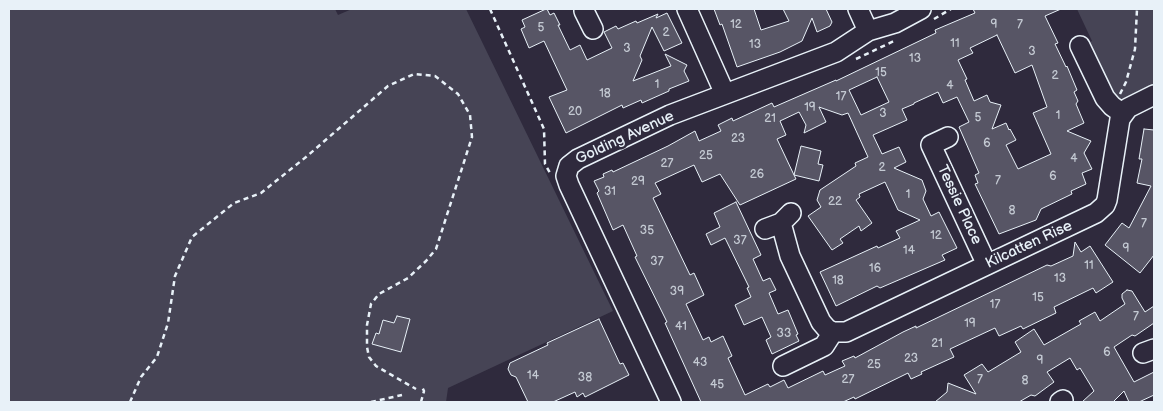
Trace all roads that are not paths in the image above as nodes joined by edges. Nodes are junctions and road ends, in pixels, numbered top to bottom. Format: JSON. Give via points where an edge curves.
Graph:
{"nodes":[{"id":1,"x":586,"y":9,"type":"edge"},
{"id":2,"x":687,"y":9,"type":"edge"},
{"id":3,"x":858,"y":9,"type":"edge"},
{"id":4,"x":925,"y":15,"type":"edge"},
{"id":5,"x":593,"y":29,"type":"dead end"},
{"id":6,"x":868,"y":31,"type":"junction"},
{"id":7,"x":1080,"y":46,"type":"dead end"},
{"id":8,"x":725,"y":94,"type":"junction"},
{"id":9,"x":1154,"y":95,"type":"edge"},
{"id":10,"x":1120,"y":106,"type":"junction"},
{"id":11,"x":932,"y":144,"type":"dead end"},
{"id":12,"x":779,"y":222,"type":"dead end"},
{"id":13,"x":987,"y":264,"type":"junction"},
{"id":14,"x":833,"y":332,"type":"junction"},
{"id":15,"x":783,"y":366,"type":"dead end"},
{"id":16,"x":671,"y":402,"type":"edge"}],
"edges":[{"from":1,"to":5,"type":"street"},
{"from":2,"to":8,"type":"street"},
{"from":3,"to":6,"type":"street"},
{"from":4,"to":6,"type":"street","name":"Golding Avenue"},
{"from":6,"to":8,"type":"street","name":"Golding Avenue","via":[[836,52]]},
{"from":7,"to":10,"type":"street","via":[[1105,98],[1112,106]]},
{"from":8,"to":16,"type":"street","name":"Golding Avenue","via":[[618,139],[578,159],[566,171],[569,185]]},
{"from":9,"to":10,"type":"street","via":[[1132,105]]},
{"from":10,"to":13,"type":"street","name":"Kilcatten Rise","via":[[1105,205],[1090,216]]},
{"from":11,"to":13,"type":"street","name":"Tessie Place"},
{"from":12,"to":14,"type":"street","via":[[790,256],[821,322]]},
{"from":13,"to":14,"type":"street","name":"Kilcatten Rise","via":[[852,329]]},
{"from":14,"to":15,"type":"street","via":[[819,349]]}]}
